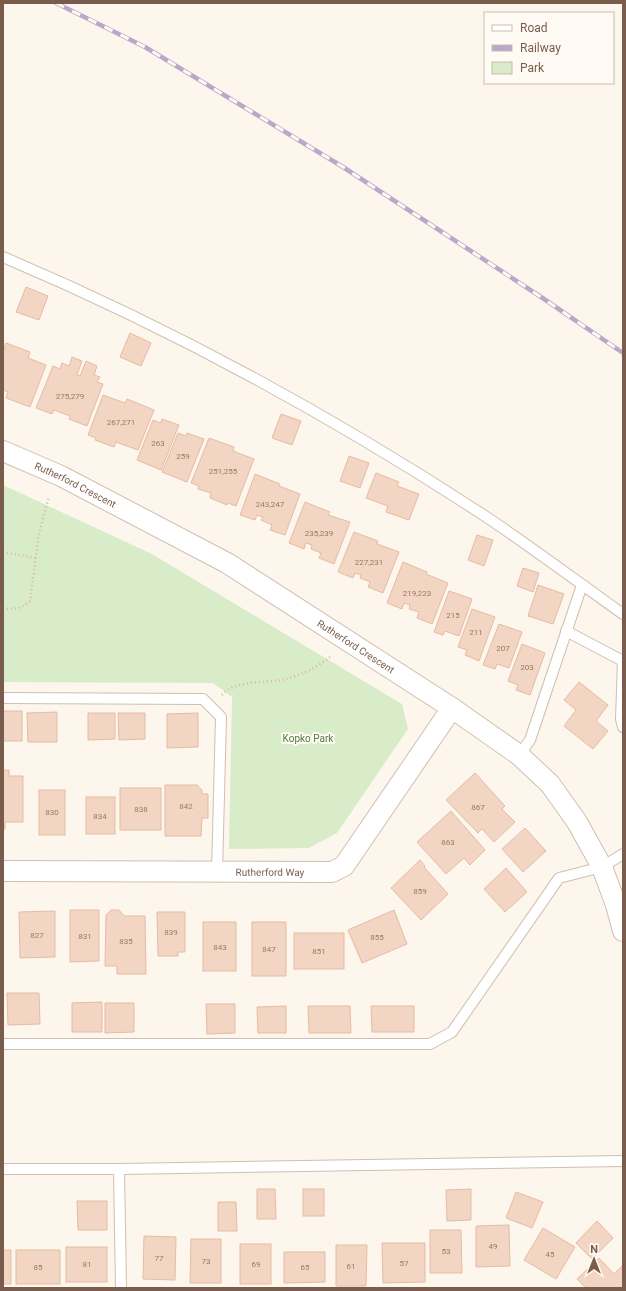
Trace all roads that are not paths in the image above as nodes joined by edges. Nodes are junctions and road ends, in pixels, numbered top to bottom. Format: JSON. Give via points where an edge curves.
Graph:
{"nodes":[{"id":1,"x":3,"y":257,"type":"edge"},
{"id":2,"x":3,"y":451,"type":"edge"},
{"id":3,"x":582,"y":585,"type":"junction"},
{"id":4,"x":623,"y":614,"type":"edge"},
{"id":5,"x":566,"y":631,"type":"junction"},
{"id":6,"x":3,"y":698,"type":"edge"},
{"id":7,"x":452,"y":708,"type":"junction"},
{"id":8,"x":623,"y":727,"type":"edge"},
{"id":9,"x":519,"y":755,"type":"junction"},
{"id":10,"x":623,"y":854,"type":"edge"},
{"id":11,"x":602,"y":867,"type":"junction"},
{"id":12,"x":3,"y":871,"type":"edge"},
{"id":13,"x":217,"y":872,"type":"junction"},
{"id":14,"x":623,"y":931,"type":"edge"},
{"id":15,"x":3,"y":1044,"type":"edge"},
{"id":16,"x":623,"y":1161,"type":"edge"},
{"id":17,"x":3,"y":1169,"type":"edge"},
{"id":18,"x":119,"y":1169,"type":"junction"},
{"id":19,"x":120,"y":1288,"type":"edge"}],
"edges":[{"from":1,"to":3,"type":"lane","via":[[155,326],[323,416],[488,518]]},
{"from":2,"to":7,"type":"street","name":"Rutherford Crescent","via":[[62,476],[227,563]]},
{"from":3,"to":4,"type":"lane"},
{"from":3,"to":5,"type":"lane"},
{"from":5,"to":8,"type":"lane","via":[[622,661]]},
{"from":5,"to":9,"type":"lane","via":[[530,740]]},
{"from":6,"to":13,"type":"lane","via":[[203,700],[221,717]]},
{"from":7,"to":9,"type":"street","name":"Rutherford Crescent"},
{"from":7,"to":13,"type":"street","name":"Rutherford Way","via":[[344,866],[332,872]]},
{"from":9,"to":11,"type":"street","name":"Rutherford Crescent","via":[[550,784],[577,822]]},
{"from":10,"to":11,"type":"lane"},
{"from":11,"to":14,"type":"street","name":"Rutherford Crescent"},
{"from":11,"to":15,"type":"lane","via":[[558,878],[452,1032],[430,1044]]},
{"from":12,"to":13,"type":"street","name":"Rutherford Way"},
{"from":16,"to":18,"type":"lane"},
{"from":17,"to":18,"type":"lane"},
{"from":18,"to":19,"type":"lane"}]}
